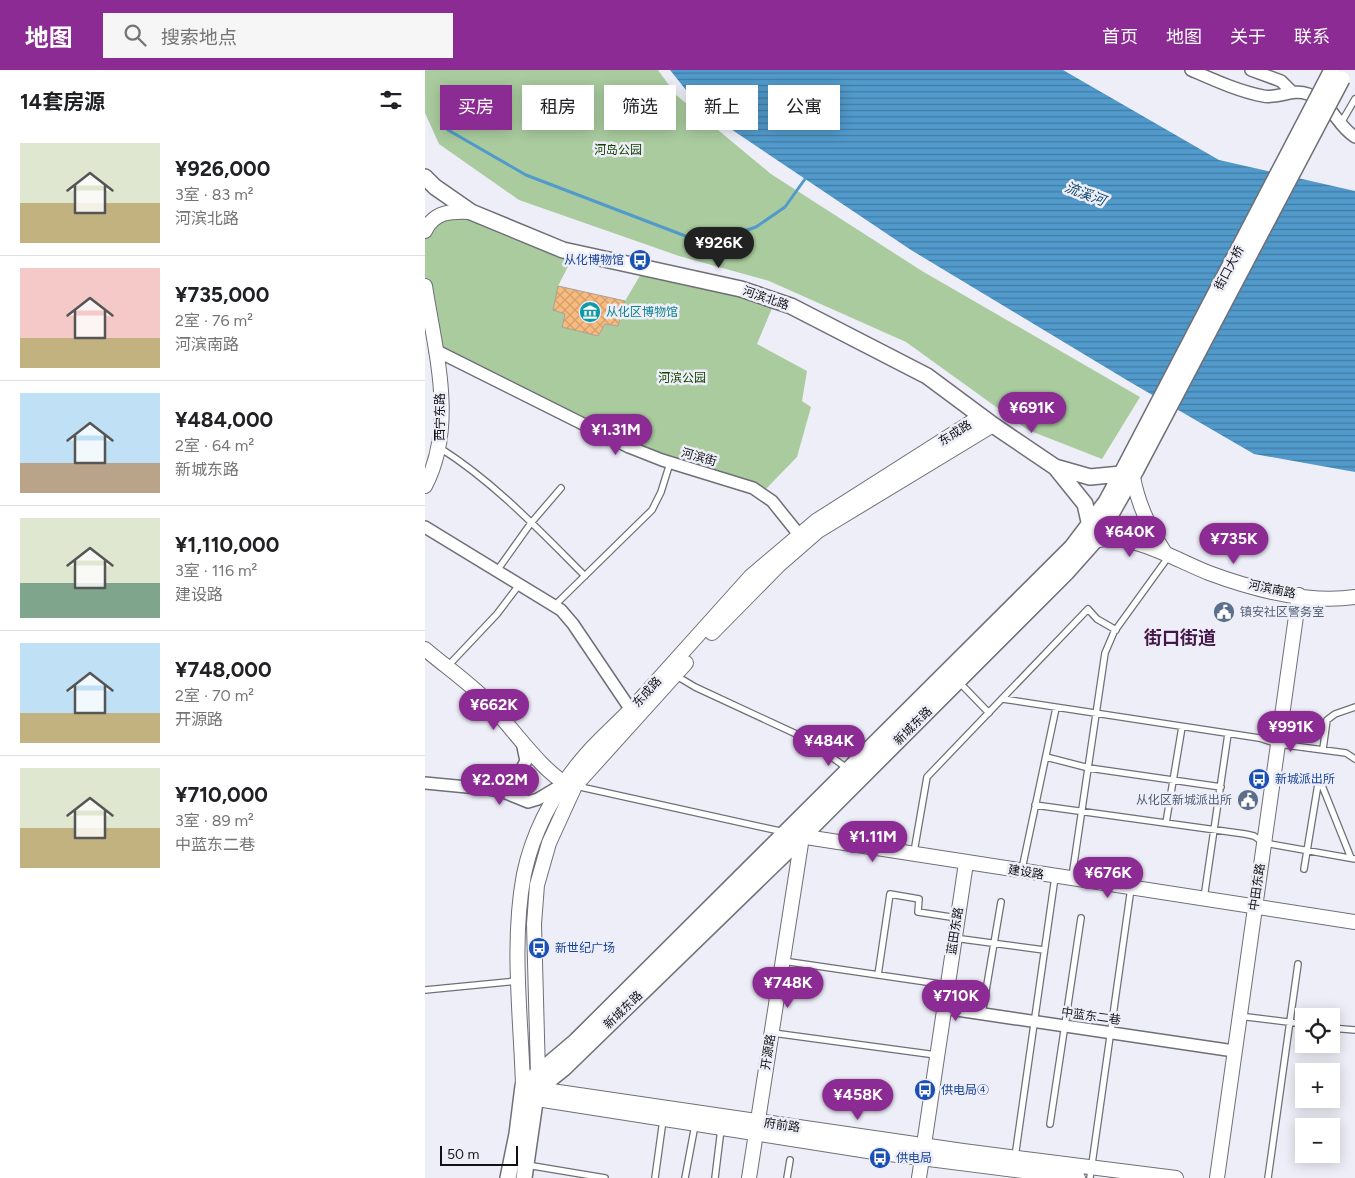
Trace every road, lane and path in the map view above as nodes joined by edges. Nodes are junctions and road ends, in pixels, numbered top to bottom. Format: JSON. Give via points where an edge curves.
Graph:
{"nodes":[{"id":1,"x":1191,"y":70,"type":"edge"},
{"id":2,"x":1251,"y":70,"type":"edge"},
{"id":3,"x":1340,"y":73,"type":"edge"},
{"id":4,"x":1291,"y":91,"type":"junction"},
{"id":5,"x":1355,"y":99,"type":"edge"},
{"id":6,"x":1341,"y":123,"type":"junction"},
{"id":7,"x":1355,"y":138,"type":"edge"},
{"id":8,"x":425,"y":177,"type":"edge"},
{"id":9,"x":471,"y":212,"type":"junction"},
{"id":10,"x":425,"y":231,"type":"edge"},
{"id":11,"x":425,"y":286,"type":"edge"},
{"id":12,"x":435,"y":350,"type":"junction"},
{"id":13,"x":987,"y":421,"type":"junction"},
{"id":14,"x":440,"y":448,"type":"junction"},
{"id":15,"x":670,"y":463,"type":"junction"},
{"id":16,"x":1055,"y":467,"type":"junction"},
{"id":17,"x":1129,"y":472,"type":"junction"},
{"id":18,"x":425,"y":486,"type":"edge"},
{"id":19,"x":561,"y":488,"type":"dead end"},
{"id":20,"x":531,"y":523,"type":"junction"},
{"id":21,"x":1090,"y":526,"type":"junction"},
{"id":22,"x":425,"y":527,"type":"edge"},
{"id":23,"x":802,"y":539,"type":"junction"},
{"id":24,"x":1094,"y":542,"type":"junction"},
{"id":25,"x":1167,"y":554,"type":"junction"},
{"id":26,"x":496,"y":572,"type":"junction"},
{"id":27,"x":585,"y":576,"type":"junction"},
{"id":28,"x":519,"y":585,"type":"junction"},
{"id":29,"x":1299,"y":595,"type":"junction"},
{"id":30,"x":1355,"y":597,"type":"edge"},
{"id":31,"x":555,"y":606,"type":"junction"},
{"id":32,"x":1116,"y":630,"type":"junction"},
{"id":33,"x":425,"y":649,"type":"edge"},
{"id":34,"x":447,"y":667,"type":"junction"},
{"id":35,"x":675,"y":675,"type":"junction"},
{"id":36,"x":958,"y":681,"type":"junction"},
{"id":37,"x":1003,"y":699,"type":"junction"},
{"id":38,"x":1355,"y":707,"type":"edge"},
{"id":39,"x":1056,"y":708,"type":"junction"},
{"id":40,"x":989,"y":713,"type":"junction"},
{"id":41,"x":634,"y":714,"type":"junction"},
{"id":42,"x":1098,"y":715,"type":"junction"},
{"id":43,"x":1183,"y":727,"type":"junction"},
{"id":44,"x":1228,"y":734,"type":"junction"},
{"id":45,"x":521,"y":740,"type":"junction"},
{"id":46,"x":1278,"y":744,"type":"junction"},
{"id":47,"x":1323,"y":749,"type":"junction"},
{"id":48,"x":1046,"y":757,"type":"junction"},
{"id":49,"x":1355,"y":759,"type":"edge"},
{"id":50,"x":1089,"y":768,"type":"junction"},
{"id":51,"x":848,"y":769,"type":"junction"},
{"id":52,"x":1173,"y":780,"type":"junction"},
{"id":53,"x":425,"y":784,"type":"edge"},
{"id":54,"x":569,"y":785,"type":"junction"},
{"id":55,"x":1221,"y":787,"type":"junction"},
{"id":56,"x":501,"y":791,"type":"junction"},
{"id":57,"x":1035,"y":805,"type":"junction"},
{"id":58,"x":1083,"y":811,"type":"junction"},
{"id":59,"x":1166,"y":822,"type":"junction"},
{"id":60,"x":1215,"y":829,"type":"junction"},
{"id":61,"x":786,"y":833,"type":"junction"},
{"id":62,"x":802,"y":837,"type":"junction"},
{"id":63,"x":1264,"y":843,"type":"junction"},
{"id":64,"x":1307,"y":850,"type":"junction"},
{"id":65,"x":913,"y":854,"type":"junction"},
{"id":66,"x":1353,"y":858,"type":"edge"},
{"id":67,"x":966,"y":863,"type":"junction"},
{"id":68,"x":1304,"y":869,"type":"dead end"},
{"id":69,"x":1022,"y":871,"type":"junction"},
{"id":70,"x":1055,"y":877,"type":"junction"},
{"id":71,"x":1072,"y":879,"type":"junction"},
{"id":72,"x":1131,"y":888,"type":"junction"},
{"id":73,"x":1204,"y":900,"type":"junction"},
{"id":74,"x":1001,"y":902,"type":"dead end"},
{"id":75,"x":1255,"y":908,"type":"junction"},
{"id":76,"x":957,"y":918,"type":"junction"},
{"id":77,"x":1081,"y":918,"type":"dead end"},
{"id":78,"x":1355,"y":922,"type":"edge"},
{"id":79,"x":954,"y":938,"type":"junction"},
{"id":80,"x":994,"y":943,"type":"junction"},
{"id":81,"x":1044,"y":950,"type":"junction"},
{"id":82,"x":781,"y":960,"type":"junction"},
{"id":83,"x":1298,"y":964,"type":"dead end"},
{"id":84,"x":878,"y":975,"type":"junction"},
{"id":85,"x":520,"y":981,"type":"junction"},
{"id":86,"x":947,"y":985,"type":"junction"},
{"id":87,"x":425,"y":990,"type":"edge"},
{"id":88,"x":943,"y":1008,"type":"junction"},
{"id":89,"x":982,"y":1014,"type":"junction"},
{"id":90,"x":1239,"y":1016,"type":"junction"},
{"id":91,"x":1034,"y":1022,"type":"junction"},
{"id":92,"x":1290,"y":1022,"type":"junction"},
{"id":93,"x":1295,"y":1023,"type":"edge"},
{"id":94,"x":1064,"y":1027,"type":"junction"},
{"id":95,"x":1340,"y":1029,"type":"edge"},
{"id":96,"x":1355,"y":1030,"type":"edge"},
{"id":97,"x":771,"y":1032,"type":"junction"},
{"id":98,"x":1111,"y":1033,"type":"junction"},
{"id":99,"x":1234,"y":1051,"type":"junction"},
{"id":100,"x":936,"y":1055,"type":"junction"},
{"id":101,"x":534,"y":1087,"type":"junction"},
{"id":102,"x":663,"y":1120,"type":"junction"},
{"id":103,"x":1050,"y":1124,"type":"dead end"},
{"id":104,"x":695,"y":1125,"type":"junction"},
{"id":105,"x":756,"y":1128,"type":"junction"},
{"id":106,"x":721,"y":1129,"type":"junction"},
{"id":107,"x":922,"y":1152,"type":"junction"},
{"id":108,"x":1015,"y":1157,"type":"junction"},
{"id":109,"x":790,"y":1160,"type":"dead end"},
{"id":110,"x":526,"y":1172,"type":"edge"},
{"id":111,"x":1091,"y":1173,"type":"edge"},
{"id":112,"x":1059,"y":1177,"type":"edge"},
{"id":113,"x":508,"y":1178,"type":"edge"},
{"id":114,"x":605,"y":1178,"type":"edge"},
{"id":115,"x":655,"y":1178,"type":"edge"},
{"id":116,"x":685,"y":1178,"type":"edge"},
{"id":117,"x":715,"y":1178,"type":"edge"},
{"id":118,"x":749,"y":1178,"type":"edge"},
{"id":119,"x":787,"y":1178,"type":"edge"},
{"id":120,"x":919,"y":1178,"type":"edge"},
{"id":121,"x":1078,"y":1178,"type":"edge"},
{"id":122,"x":1175,"y":1178,"type":"edge"},
{"id":123,"x":1217,"y":1178,"type":"edge"},
{"id":124,"x":1267,"y":1178,"type":"edge"}],
"edges":[{"from":1,"to":4,"type":"street","via":[[1264,96],[1281,96]]},
{"from":2,"to":4,"type":"street","via":[[1281,81]]},
{"from":3,"to":17,"type":"main road","name":"街口大桥","bridge":true},
{"from":4,"to":6,"type":"street","via":[[1322,101]]},
{"from":5,"to":6,"type":"lane"},
{"from":6,"to":7,"type":"street"},
{"from":8,"to":9,"type":"main road","name":"河滨北路"},
{"from":9,"to":10,"type":"street","via":[[439,214]]},
{"from":9,"to":13,"type":"main road","name":"河滨北路","via":[[563,250],[741,289],[791,306],[927,376]]},
{"from":11,"to":12,"type":"street","name":"西宁东路"},
{"from":12,"to":14,"type":"street","name":"西宁东路","via":[[442,403]]},
{"from":12,"to":15,"type":"street","name":"河滨街","via":[[629,447]]},
{"from":13,"to":16,"type":"main road","name":"河滨北路"},
{"from":13,"to":23,"type":"street","name":"东成路","via":[[816,521]]},
{"from":14,"to":18,"type":"street","name":"西宁东路"},
{"from":14,"to":20,"type":"lane","via":[[472,470]]},
{"from":15,"to":23,"type":"street","name":"河滨街","via":[[753,488],[772,501]]},
{"from":15,"to":27,"type":"lane","via":[[661,492],[651,510]]},
{"from":16,"to":17,"type":"main road","name":"河滨北路","via":[[1090,477]]},
{"from":16,"to":21,"type":"main road","name":"河滨北路","via":[[1085,504]]},
{"from":17,"to":21,"type":"main road","name":"新城东路"},
{"from":17,"to":24,"type":"main road","name":"新城东路"},
{"from":17,"to":25,"type":"street","via":[[1149,528]]},
{"from":19,"to":20,"type":"lane"},
{"from":20,"to":26,"type":"lane"},
{"from":20,"to":27,"type":"lane"},
{"from":21,"to":51,"type":"main road","name":"新城东路"},
{"from":22,"to":26,"type":"street"},
{"from":23,"to":35,"type":"street","name":"东成路"},
{"from":23,"to":41,"type":"street","name":"东成路","via":[[751,576]]},
{"from":24,"to":25,"type":"street","name":"河滨南路","via":[[1116,539]]},
{"from":24,"to":36,"type":"main road","name":"新城东路"},
{"from":25,"to":29,"type":"street","name":"河滨南路","via":[[1218,576]]},
{"from":25,"to":32,"type":"lane"},
{"from":26,"to":28,"type":"street"},
{"from":27,"to":31,"type":"lane"},
{"from":28,"to":31,"type":"street"},
{"from":28,"to":34,"type":"lane","via":[[497,614]]},
{"from":29,"to":30,"type":"street","name":"河滨南路"},
{"from":29,"to":46,"type":"street","name":"中田东路"},
{"from":31,"to":41,"type":"street","via":[[573,624]]},
{"from":32,"to":37,"type":"lane","via":[[1088,610]]},
{"from":32,"to":42,"type":"lane","via":[[1105,653]]},
{"from":33,"to":34,"type":"street"},
{"from":34,"to":45,"type":"street","via":[[487,700]]},
{"from":35,"to":41,"type":"street","name":"东成路"},
{"from":35,"to":51,"type":"lane","via":[[807,739]]},
{"from":36,"to":40,"type":"lane"},
{"from":36,"to":62,"type":"main road","name":"新城东路"},
{"from":37,"to":39,"type":"lane"},
{"from":37,"to":40,"type":"lane"},
{"from":38,"to":47,"type":"lane","via":[[1327,720]]},
{"from":39,"to":42,"type":"lane"},
{"from":39,"to":48,"type":"lane"},
{"from":40,"to":65,"type":"lane","via":[[927,777]]},
{"from":41,"to":54,"type":"street","name":"东成路","via":[[592,748]]},
{"from":42,"to":43,"type":"lane"},
{"from":42,"to":50,"type":"lane"},
{"from":43,"to":44,"type":"lane"},
{"from":43,"to":52,"type":"lane"},
{"from":44,"to":46,"type":"lane"},
{"from":44,"to":55,"type":"lane"},
{"from":45,"to":54,"type":"street"},
{"from":45,"to":56,"type":"street","via":[[526,761],[511,788]]},
{"from":46,"to":47,"type":"lane"},
{"from":46,"to":63,"type":"street","name":"中田东路"},
{"from":47,"to":49,"type":"lane","via":[[1346,753]]},
{"from":48,"to":50,"type":"lane"},
{"from":48,"to":57,"type":"lane"},
{"from":50,"to":52,"type":"lane"},
{"from":50,"to":58,"type":"lane"},
{"from":51,"to":61,"type":"main road","name":"新城东路"},
{"from":52,"to":55,"type":"lane"},
{"from":52,"to":59,"type":"lane"},
{"from":53,"to":56,"type":"street"},
{"from":54,"to":56,"type":"street","via":[[528,802]]},
{"from":54,"to":61,"type":"lane"},
{"from":54,"to":85,"type":"street","name":"东成路","via":[[538,828],[525,872],[519,913]]},
{"from":54,"to":101,"type":"street","name":"东成路","via":[[537,884]]},
{"from":55,"to":60,"type":"lane"},
{"from":57,"to":58,"type":"lane"},
{"from":57,"to":69,"type":"lane"},
{"from":58,"to":59,"type":"lane"},
{"from":58,"to":71,"type":"lane"},
{"from":59,"to":60,"type":"lane"},
{"from":60,"to":63,"type":"lane","via":[[1254,836]]},
{"from":60,"to":73,"type":"lane"},
{"from":61,"to":62,"type":"street","name":"建设路"},
{"from":61,"to":101,"type":"main road","name":"新城东路","via":[[575,1041]]},
{"from":62,"to":65,"type":"street","name":"建设路"},
{"from":62,"to":82,"type":"street","name":"开源路"},
{"from":62,"to":101,"type":"main road","name":"新城东路","via":[[563,1069]]},
{"from":63,"to":64,"type":"lane"},
{"from":63,"to":75,"type":"street","name":"中田东路"},
{"from":64,"to":66,"type":"lane"},
{"from":64,"to":66,"type":"lane","via":[[1319,778]]},
{"from":64,"to":68,"type":"lane"},
{"from":65,"to":67,"type":"street","name":"建设路"},
{"from":67,"to":69,"type":"street","name":"建设路"},
{"from":67,"to":76,"type":"street","name":"蓝田东路"},
{"from":69,"to":70,"type":"street","name":"建设路"},
{"from":70,"to":71,"type":"street","name":"建设路"},
{"from":70,"to":81,"type":"lane"},
{"from":71,"to":72,"type":"street","name":"建设路"},
{"from":72,"to":73,"type":"street","name":"建设路"},
{"from":72,"to":98,"type":"lane"},
{"from":73,"to":75,"type":"street","name":"建设路"},
{"from":74,"to":80,"type":"lane"},
{"from":75,"to":78,"type":"street","name":"建设路"},
{"from":75,"to":90,"type":"street","name":"中田东路"},
{"from":76,"to":79,"type":"street","name":"蓝田东路"},
{"from":76,"to":84,"type":"lane","via":[[918,912],[919,899],[890,894]]},
{"from":77,"to":94,"type":"lane"},
{"from":79,"to":80,"type":"lane"},
{"from":79,"to":86,"type":"street","name":"蓝田东路"},
{"from":80,"to":81,"type":"lane"},
{"from":80,"to":89,"type":"lane"},
{"from":81,"to":91,"type":"lane"},
{"from":82,"to":84,"type":"lane"},
{"from":82,"to":97,"type":"street","name":"开源路"},
{"from":83,"to":92,"type":"lane"},
{"from":84,"to":86,"type":"lane"},
{"from":85,"to":87,"type":"lane"},
{"from":85,"to":101,"type":"street","name":"东成路"},
{"from":86,"to":88,"type":"street","name":"蓝田东路"},
{"from":88,"to":89,"type":"street","name":"中蓝东二巷"},
{"from":88,"to":100,"type":"street","name":"蓝田东路"},
{"from":89,"to":91,"type":"street","name":"中蓝东二巷"},
{"from":90,"to":92,"type":"lane"},
{"from":90,"to":99,"type":"street","name":"中田东路"},
{"from":91,"to":94,"type":"street","name":"中蓝东二巷"},
{"from":91,"to":108,"type":"lane"},
{"from":92,"to":93,"type":"lane"},
{"from":92,"to":124,"type":"lane"},
{"from":94,"to":98,"type":"street","name":"中蓝东二巷"},
{"from":94,"to":103,"type":"lane"},
{"from":95,"to":96,"type":"lane"},
{"from":97,"to":100,"type":"lane"},
{"from":97,"to":105,"type":"street","name":"开源路"},
{"from":98,"to":99,"type":"street","name":"中蓝东二巷"},
{"from":98,"to":111,"type":"lane"},
{"from":99,"to":123,"type":"street","name":"中田东路"},
{"from":100,"to":107,"type":"street","name":"蓝田东路"},
{"from":101,"to":102,"type":"street","name":"府前路"},
{"from":101,"to":105,"type":"street","name":"府前路"},
{"from":101,"to":110,"type":"main road"},
{"from":101,"to":113,"type":"main road","via":[[517,1134]]},
{"from":102,"to":104,"type":"street","name":"府前路"},
{"from":102,"to":115,"type":"lane"},
{"from":104,"to":106,"type":"street","name":"府前路"},
{"from":104,"to":116,"type":"lane"},
{"from":105,"to":106,"type":"street","name":"府前路"},
{"from":105,"to":107,"type":"street","name":"府前路"},
{"from":105,"to":118,"type":"street","name":"开源路"},
{"from":106,"to":117,"type":"lane"},
{"from":107,"to":108,"type":"street","name":"府前路"},
{"from":107,"to":112,"type":"street","name":"府前路"},
{"from":107,"to":120,"type":"street","name":"蓝田东路"},
{"from":108,"to":111,"type":"street","name":"府前路"},
{"from":109,"to":119,"type":"lane"},
{"from":110,"to":114,"type":"lane"},
{"from":111,"to":122,"type":"street","name":"府前路"},
{"from":112,"to":121,"type":"street","name":"府前路"}]}
